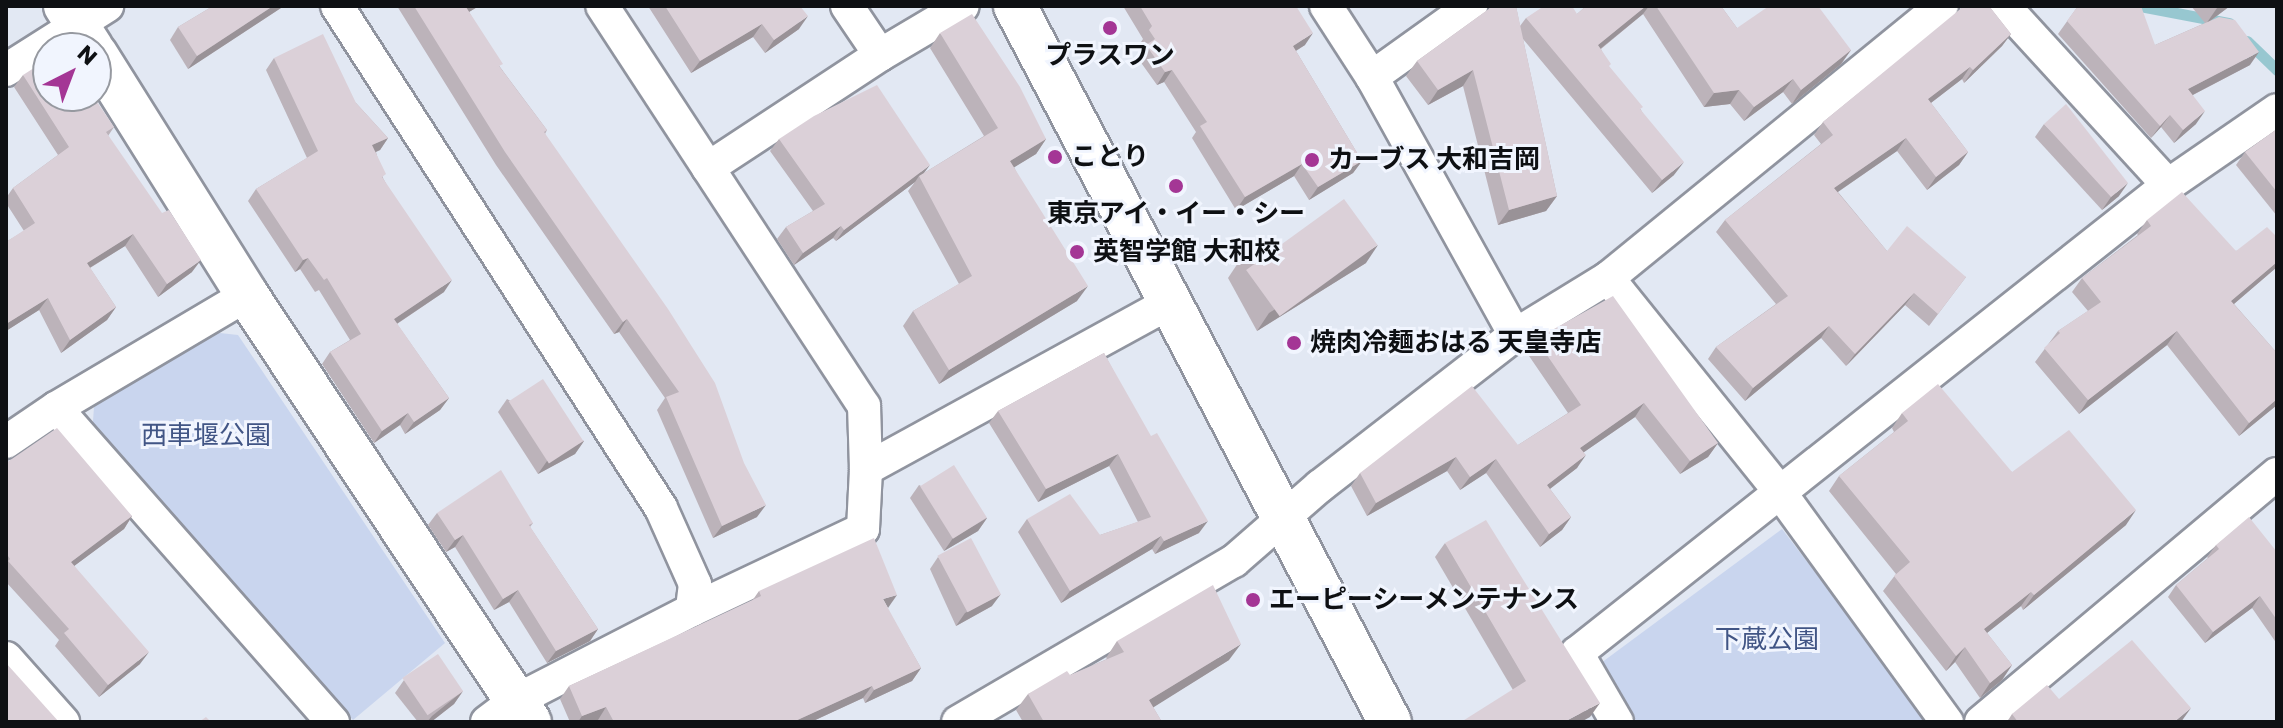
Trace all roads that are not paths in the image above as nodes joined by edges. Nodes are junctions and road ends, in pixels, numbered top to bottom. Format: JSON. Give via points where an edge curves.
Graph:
{"nodes":[{"id":1,"x":337,"y":6,"type":"edge"},
{"id":2,"x":602,"y":6,"type":"edge"},
{"id":3,"x":847,"y":6,"type":"edge"},
{"id":4,"x":963,"y":6,"type":"edge"},
{"id":5,"x":1015,"y":6,"type":"edge"},
{"id":6,"x":1326,"y":6,"type":"edge"},
{"id":7,"x":1471,"y":6,"type":"edge"},
{"id":8,"x":1942,"y":6,"type":"edge"},
{"id":9,"x":2004,"y":6,"type":"edge"},
{"id":10,"x":87,"y":28,"type":"edge"},
{"id":11,"x":880,"y":55,"type":"junction"},
{"id":12,"x":6,"y":70,"type":"edge"},
{"id":13,"x":1372,"y":77,"type":"junction"},
{"id":14,"x":2277,"y":110,"type":"edge"},
{"id":15,"x":708,"y":168,"type":"junction"},
{"id":16,"x":2168,"y":185,"type":"junction"},
{"id":17,"x":1608,"y":278,"type":"junction"},
{"id":18,"x":247,"y":295,"type":"junction"},
{"id":19,"x":1168,"y":304,"type":"junction"},
{"id":20,"x":1515,"y":335,"type":"junction"},
{"id":21,"x":56,"y":408,"type":"junction"},
{"id":22,"x":6,"y":442,"type":"edge"},
{"id":23,"x":866,"y":469,"type":"junction"},
{"id":24,"x":2277,"y":474,"type":"edge"},
{"id":25,"x":1779,"y":491,"type":"junction"},
{"id":26,"x":1284,"y":520,"type":"junction"},
{"id":27,"x":692,"y":610,"type":"junction"},
{"id":28,"x":6,"y":658,"type":"edge"},
{"id":29,"x":511,"y":715,"type":"edge"},
{"id":30,"x":965,"y":720,"type":"edge"},
{"id":31,"x":63,"y":722,"type":"edge"},
{"id":32,"x":333,"y":722,"type":"edge"},
{"id":33,"x":1390,"y":722,"type":"edge"},
{"id":34,"x":1617,"y":722,"type":"edge"},
{"id":35,"x":1947,"y":722,"type":"edge"},
{"id":36,"x":1981,"y":722,"type":"edge"}],
"edges":[{"from":1,"to":27,"type":"street","via":[[661,508],[695,584]]},
{"from":2,"to":15,"type":"street"},
{"from":3,"to":11,"type":"street"},
{"from":4,"to":11,"type":"street"},
{"from":5,"to":19,"type":"street"},
{"from":6,"to":13,"type":"street"},
{"from":7,"to":13,"type":"street"},
{"from":8,"to":17,"type":"street"},
{"from":9,"to":16,"type":"street"},
{"from":10,"to":12,"type":"street"},
{"from":10,"to":18,"type":"street"},
{"from":11,"to":15,"type":"street"},
{"from":13,"to":20,"type":"street"},
{"from":14,"to":16,"type":"street"},
{"from":15,"to":23,"type":"street","via":[[864,406]]},
{"from":16,"to":25,"type":"street"},
{"from":17,"to":20,"type":"street"},
{"from":17,"to":25,"type":"street"},
{"from":18,"to":21,"type":"street"},
{"from":18,"to":29,"type":"street"},
{"from":19,"to":23,"type":"street"},
{"from":19,"to":26,"type":"street"},
{"from":20,"to":26,"type":"street","via":[[1320,486]]},
{"from":21,"to":22,"type":"street"},
{"from":21,"to":32,"type":"street"},
{"from":23,"to":27,"type":"street","via":[[863,529]]},
{"from":24,"to":36,"type":"street"},
{"from":25,"to":34,"type":"street","via":[[1577,653]]},
{"from":25,"to":35,"type":"street"},
{"from":26,"to":30,"type":"street","via":[[1234,561]]},
{"from":26,"to":33,"type":"street"},
{"from":27,"to":29,"type":"street"},
{"from":28,"to":31,"type":"street"}]}
